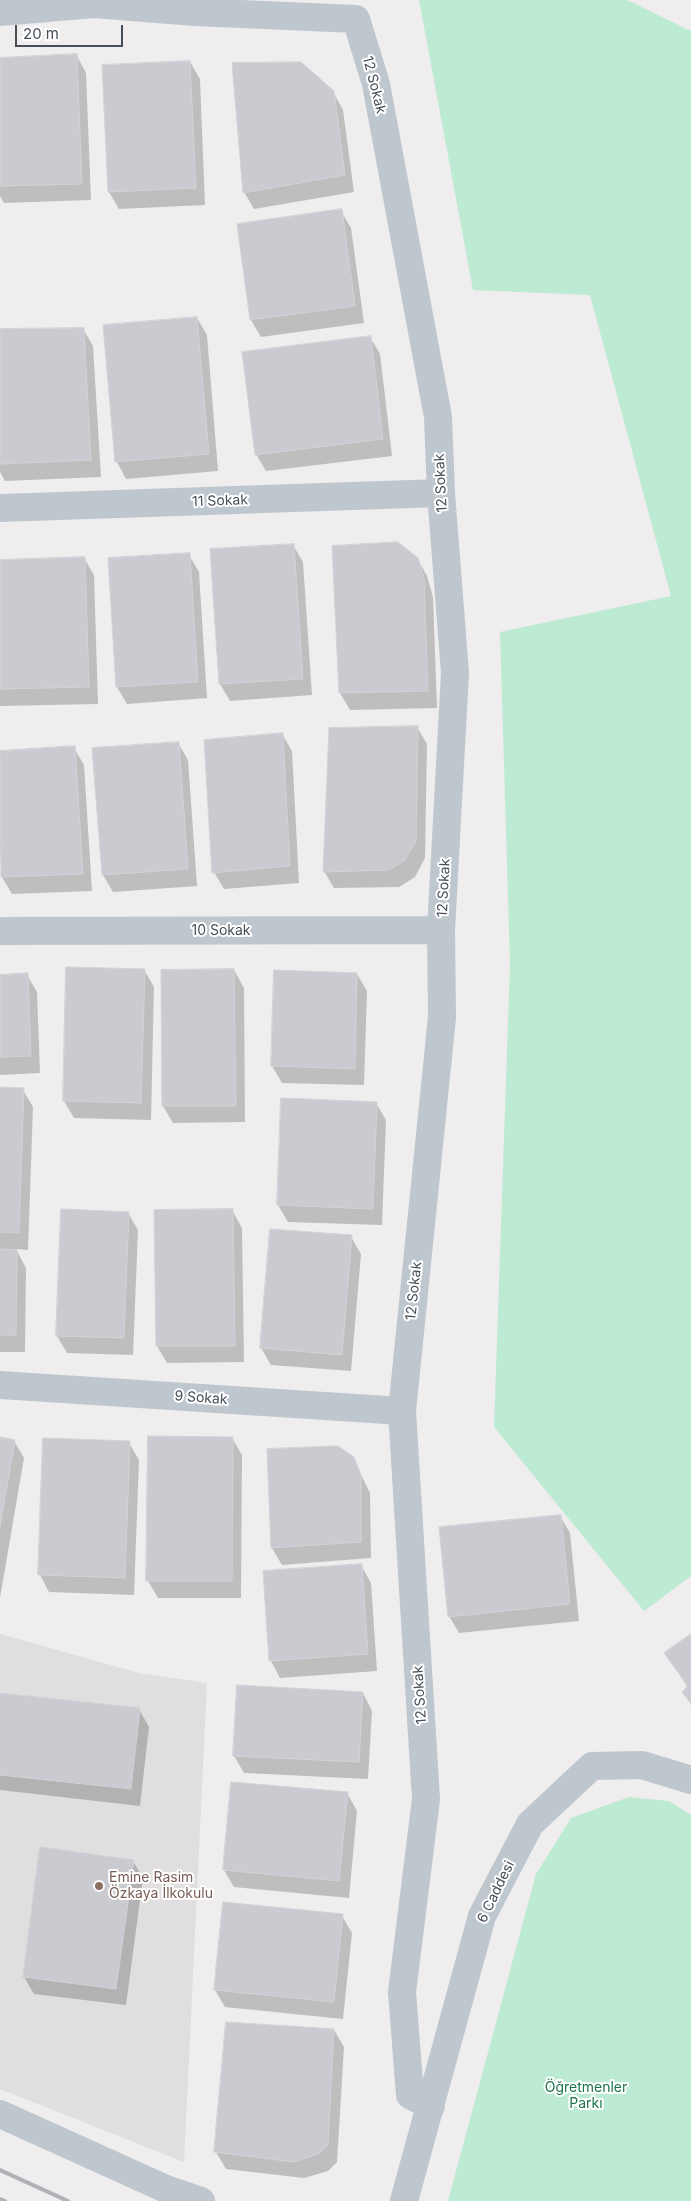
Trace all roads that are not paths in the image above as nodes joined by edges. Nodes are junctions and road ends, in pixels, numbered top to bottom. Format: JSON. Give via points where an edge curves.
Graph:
{"nodes":[{"id":1,"x":0,"y":12,"type":"edge"},
{"id":2,"x":441,"y":493,"type":"junction"},
{"id":3,"x":0,"y":508,"type":"edge"},
{"id":4,"x":441,"y":930,"type":"junction"},
{"id":5,"x":0,"y":931,"type":"edge"},
{"id":6,"x":0,"y":1385,"type":"edge"},
{"id":7,"x":402,"y":1410,"type":"junction"},
{"id":8,"x":691,"y":1780,"type":"edge"},
{"id":9,"x":431,"y":2106,"type":"junction"},
{"id":10,"x":0,"y":2114,"type":"edge"},
{"id":11,"x":201,"y":2201,"type":"edge"},
{"id":12,"x":404,"y":2201,"type":"edge"}],
"edges":[{"from":1,"to":2,"type":"street","name":"12 Sokak","via":[[94,4],[356,19],[376,84],[438,416]]},
{"from":2,"to":3,"type":"street","name":"11 Sokak"},
{"from":2,"to":4,"type":"street","name":"12 Sokak","via":[[455,673]]},
{"from":4,"to":5,"type":"street","name":"10 Sokak"},
{"from":4,"to":7,"type":"street","name":"12 Sokak","via":[[442,1017]]},
{"from":6,"to":7,"type":"street","name":"9 Sokak"},
{"from":7,"to":9,"type":"street","name":"12 Sokak","via":[[426,1799],[402,1992],[410,2095]]},
{"from":8,"to":9,"type":"street","name":"6 Caddesi","via":[[642,1765],[592,1766],[530,1824],[482,1916]]},
{"from":9,"to":12,"type":"street","name":"6 Caddesi"},
{"from":10,"to":11,"type":"street","via":[[166,2189]]}]}
